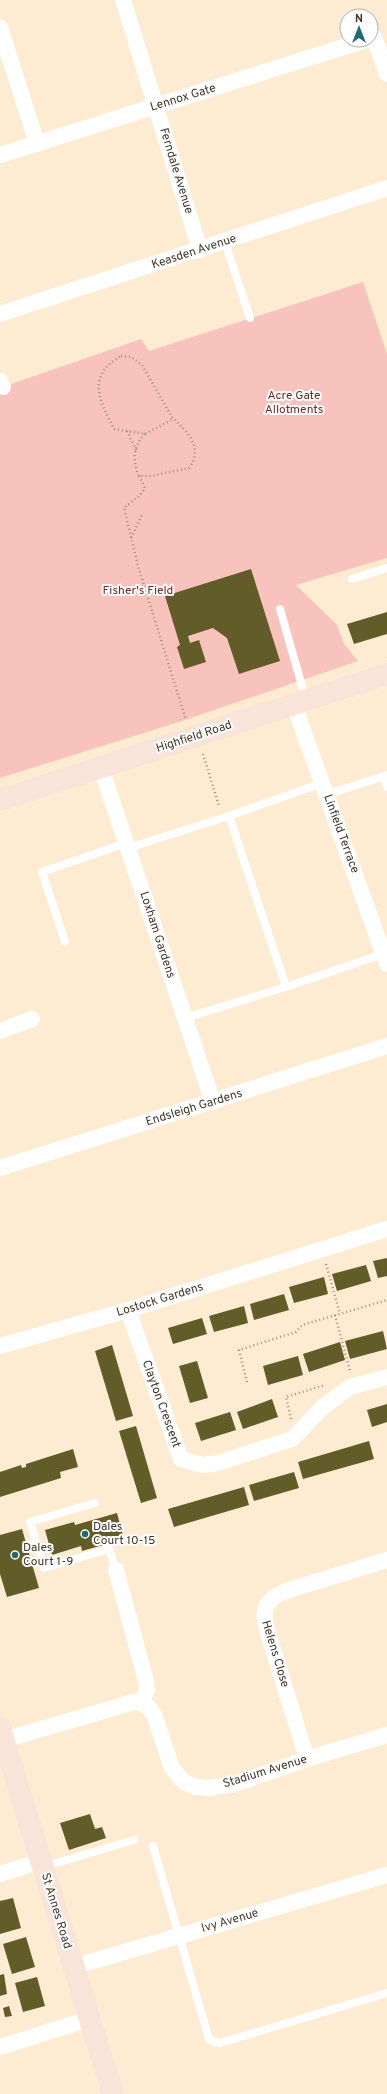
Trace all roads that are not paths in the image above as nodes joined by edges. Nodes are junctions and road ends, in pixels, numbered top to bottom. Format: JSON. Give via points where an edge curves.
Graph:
{"nodes":[{"id":1,"x":123,"y":0,"type":"edge"},
{"id":2,"x":0,"y":27,"type":"edge"},
{"id":3,"x":340,"y":48,"type":"edge"},
{"id":4,"x":379,"y":48,"type":"edge"},
{"id":5,"x":6,"y":67,"type":"edge"},
{"id":6,"x":387,"y":74,"type":"edge"},
{"id":7,"x":156,"y":106,"type":"junction"},
{"id":8,"x":37,"y":144,"type":"junction"},
{"id":9,"x":0,"y":155,"type":"edge"},
{"id":10,"x":387,"y":188,"type":"edge"},
{"id":11,"x":225,"y":242,"type":"junction"},
{"id":12,"x":200,"y":250,"type":"junction"},
{"id":13,"x":0,"y":314,"type":"edge"},
{"id":14,"x":250,"y":318,"type":"dead end"},
{"id":15,"x":387,"y":568,"type":"edge"},
{"id":16,"x":352,"y":579,"type":"dead end"},
{"id":17,"x":280,"y":610,"type":"dead end"},
{"id":18,"x":387,"y":674,"type":"edge"},
{"id":19,"x":300,"y":702,"type":"junction"},
{"id":20,"x":101,"y":768,"type":"junction"},
{"id":21,"x":385,"y":775,"type":"edge"},
{"id":22,"x":387,"y":787,"type":"edge"},
{"id":23,"x":324,"y":789,"type":"junction"},
{"id":24,"x":0,"y":800,"type":"edge"},
{"id":25,"x":226,"y":817,"type":"junction"},
{"id":26,"x":127,"y":846,"type":"junction"},
{"id":27,"x":65,"y":942,"type":"dead end"},
{"id":28,"x":385,"y":959,"type":"edge"},
{"id":29,"x":286,"y":987,"type":"junction"},
{"id":30,"x":185,"y":1018,"type":"junction"},
{"id":31,"x":32,"y":1019,"type":"dead end"},
{"id":32,"x":1,"y":1028,"type":"edge"},
{"id":33,"x":387,"y":1046,"type":"edge"},
{"id":34,"x":213,"y":1102,"type":"junction"},
{"id":35,"x":0,"y":1168,"type":"edge"},
{"id":36,"x":387,"y":1229,"type":"edge"},
{"id":37,"x":128,"y":1310,"type":"junction"},
{"id":38,"x":0,"y":1346,"type":"edge"},
{"id":39,"x":387,"y":1377,"type":"edge"},
{"id":40,"x":95,"y":1503,"type":"dead end"},
{"id":41,"x":387,"y":1560,"type":"edge"},
{"id":42,"x":116,"y":1570,"type":"joint"},
{"id":43,"x":142,"y":1703,"type":"junction"},
{"id":44,"x":2,"y":1734,"type":"edge"},
{"id":45,"x":387,"y":1735,"type":"edge"},
{"id":46,"x":307,"y":1759,"type":"junction"},
{"id":47,"x":134,"y":1840,"type":"dead end"},
{"id":48,"x":153,"y":1846,"type":"dead end"},
{"id":49,"x":42,"y":1864,"type":"junction"},
{"id":50,"x":0,"y":1874,"type":"edge"},
{"id":51,"x":387,"y":1875,"type":"edge"},
{"id":52,"x":178,"y":1936,"type":"junction"},
{"id":53,"x":74,"y":1967,"type":"junction"},
{"id":54,"x":387,"y":1992,"type":"edge"},
{"id":55,"x":89,"y":2019,"type":"junction"},
{"id":56,"x":0,"y":2047,"type":"edge"},
{"id":57,"x":113,"y":2094,"type":"edge"}],
"edges":[{"from":1,"to":7,"type":"street","name":"Ferndale Avenue"},
{"from":2,"to":5,"type":"street"},
{"from":3,"to":7,"type":"street","name":"Lennox Gate"},
{"from":4,"to":6,"type":"street"},
{"from":5,"to":8,"type":"street"},
{"from":7,"to":8,"type":"street","name":"Lennox Gate"},
{"from":7,"to":12,"type":"street","name":"Ferndale Avenue"},
{"from":8,"to":9,"type":"street","name":"Lennox Gate"},
{"from":10,"to":11,"type":"street","name":"Keasden Avenue"},
{"from":11,"to":12,"type":"street","name":"Keasden Avenue"},
{"from":11,"to":14,"type":"lane"},
{"from":12,"to":13,"type":"street","name":"Keasden Avenue"},
{"from":15,"to":16,"type":"lane"},
{"from":17,"to":19,"type":"lane"},
{"from":18,"to":19,"type":"street","name":"Highfield Road"},
{"from":19,"to":20,"type":"street","name":"Highfield Road"},
{"from":19,"to":23,"type":"street","name":"Linfield Terrace"},
{"from":20,"to":24,"type":"street","name":"Highfield Road"},
{"from":20,"to":26,"type":"street","name":"Loxham Gardens"},
{"from":21,"to":22,"type":"lane"},
{"from":21,"to":23,"type":"lane"},
{"from":23,"to":25,"type":"lane"},
{"from":23,"to":28,"type":"street","name":"Linfield Terrace"},
{"from":25,"to":26,"type":"lane"},
{"from":25,"to":29,"type":"lane"},
{"from":26,"to":27,"type":"lane","via":[[42,872]]},
{"from":26,"to":30,"type":"street","name":"Loxham Gardens"},
{"from":28,"to":29,"type":"lane"},
{"from":29,"to":30,"type":"lane"},
{"from":30,"to":34,"type":"street","name":"Loxham Gardens"},
{"from":31,"to":32,"type":"street"},
{"from":33,"to":34,"type":"street","name":"Endsleigh Gardens"},
{"from":34,"to":35,"type":"street","name":"Endsleigh Gardens"},
{"from":36,"to":37,"type":"street","name":"Lostock Gardens"},
{"from":37,"to":38,"type":"street","name":"Lostock Gardens"},
{"from":37,"to":39,"type":"street","name":"Clayton Crescent","via":[[181,1459],[202,1465],[218,1463],[292,1439],[323,1407],[355,1386]]},
{"from":40,"to":42,"type":"lane","via":[[30,1522],[44,1568],[109,1549]]},
{"from":41,"to":46,"type":"street","name":"Helens Close","via":[[286,1591],[274,1598],[264,1610],[267,1630]]},
{"from":42,"to":43,"type":"street","via":[[146,1681],[147,1690]]},
{"from":43,"to":44,"type":"street","via":[[134,1701]]},
{"from":43,"to":46,"type":"street","name":"Stadium Avenue","via":[[154,1714],[175,1772],[184,1782],[195,1787],[235,1784]]},
{"from":44,"to":49,"type":"street","name":"St Annes Road"},
{"from":45,"to":46,"type":"street","name":"Stadium Avenue"},
{"from":47,"to":49,"type":"lane"},
{"from":48,"to":52,"type":"lane"},
{"from":49,"to":50,"type":"street"},
{"from":49,"to":53,"type":"street","name":"St Annes Road"},
{"from":51,"to":52,"type":"street","name":"Ivy Avenue"},
{"from":52,"to":53,"type":"street","name":"Ivy Avenue"},
{"from":52,"to":54,"type":"lane","via":[[209,2039],[214,2042],[220,2043]]},
{"from":53,"to":55,"type":"street","name":"St Annes Road"},
{"from":55,"to":56,"type":"street"},
{"from":55,"to":57,"type":"street","name":"St Annes Road"}]}
